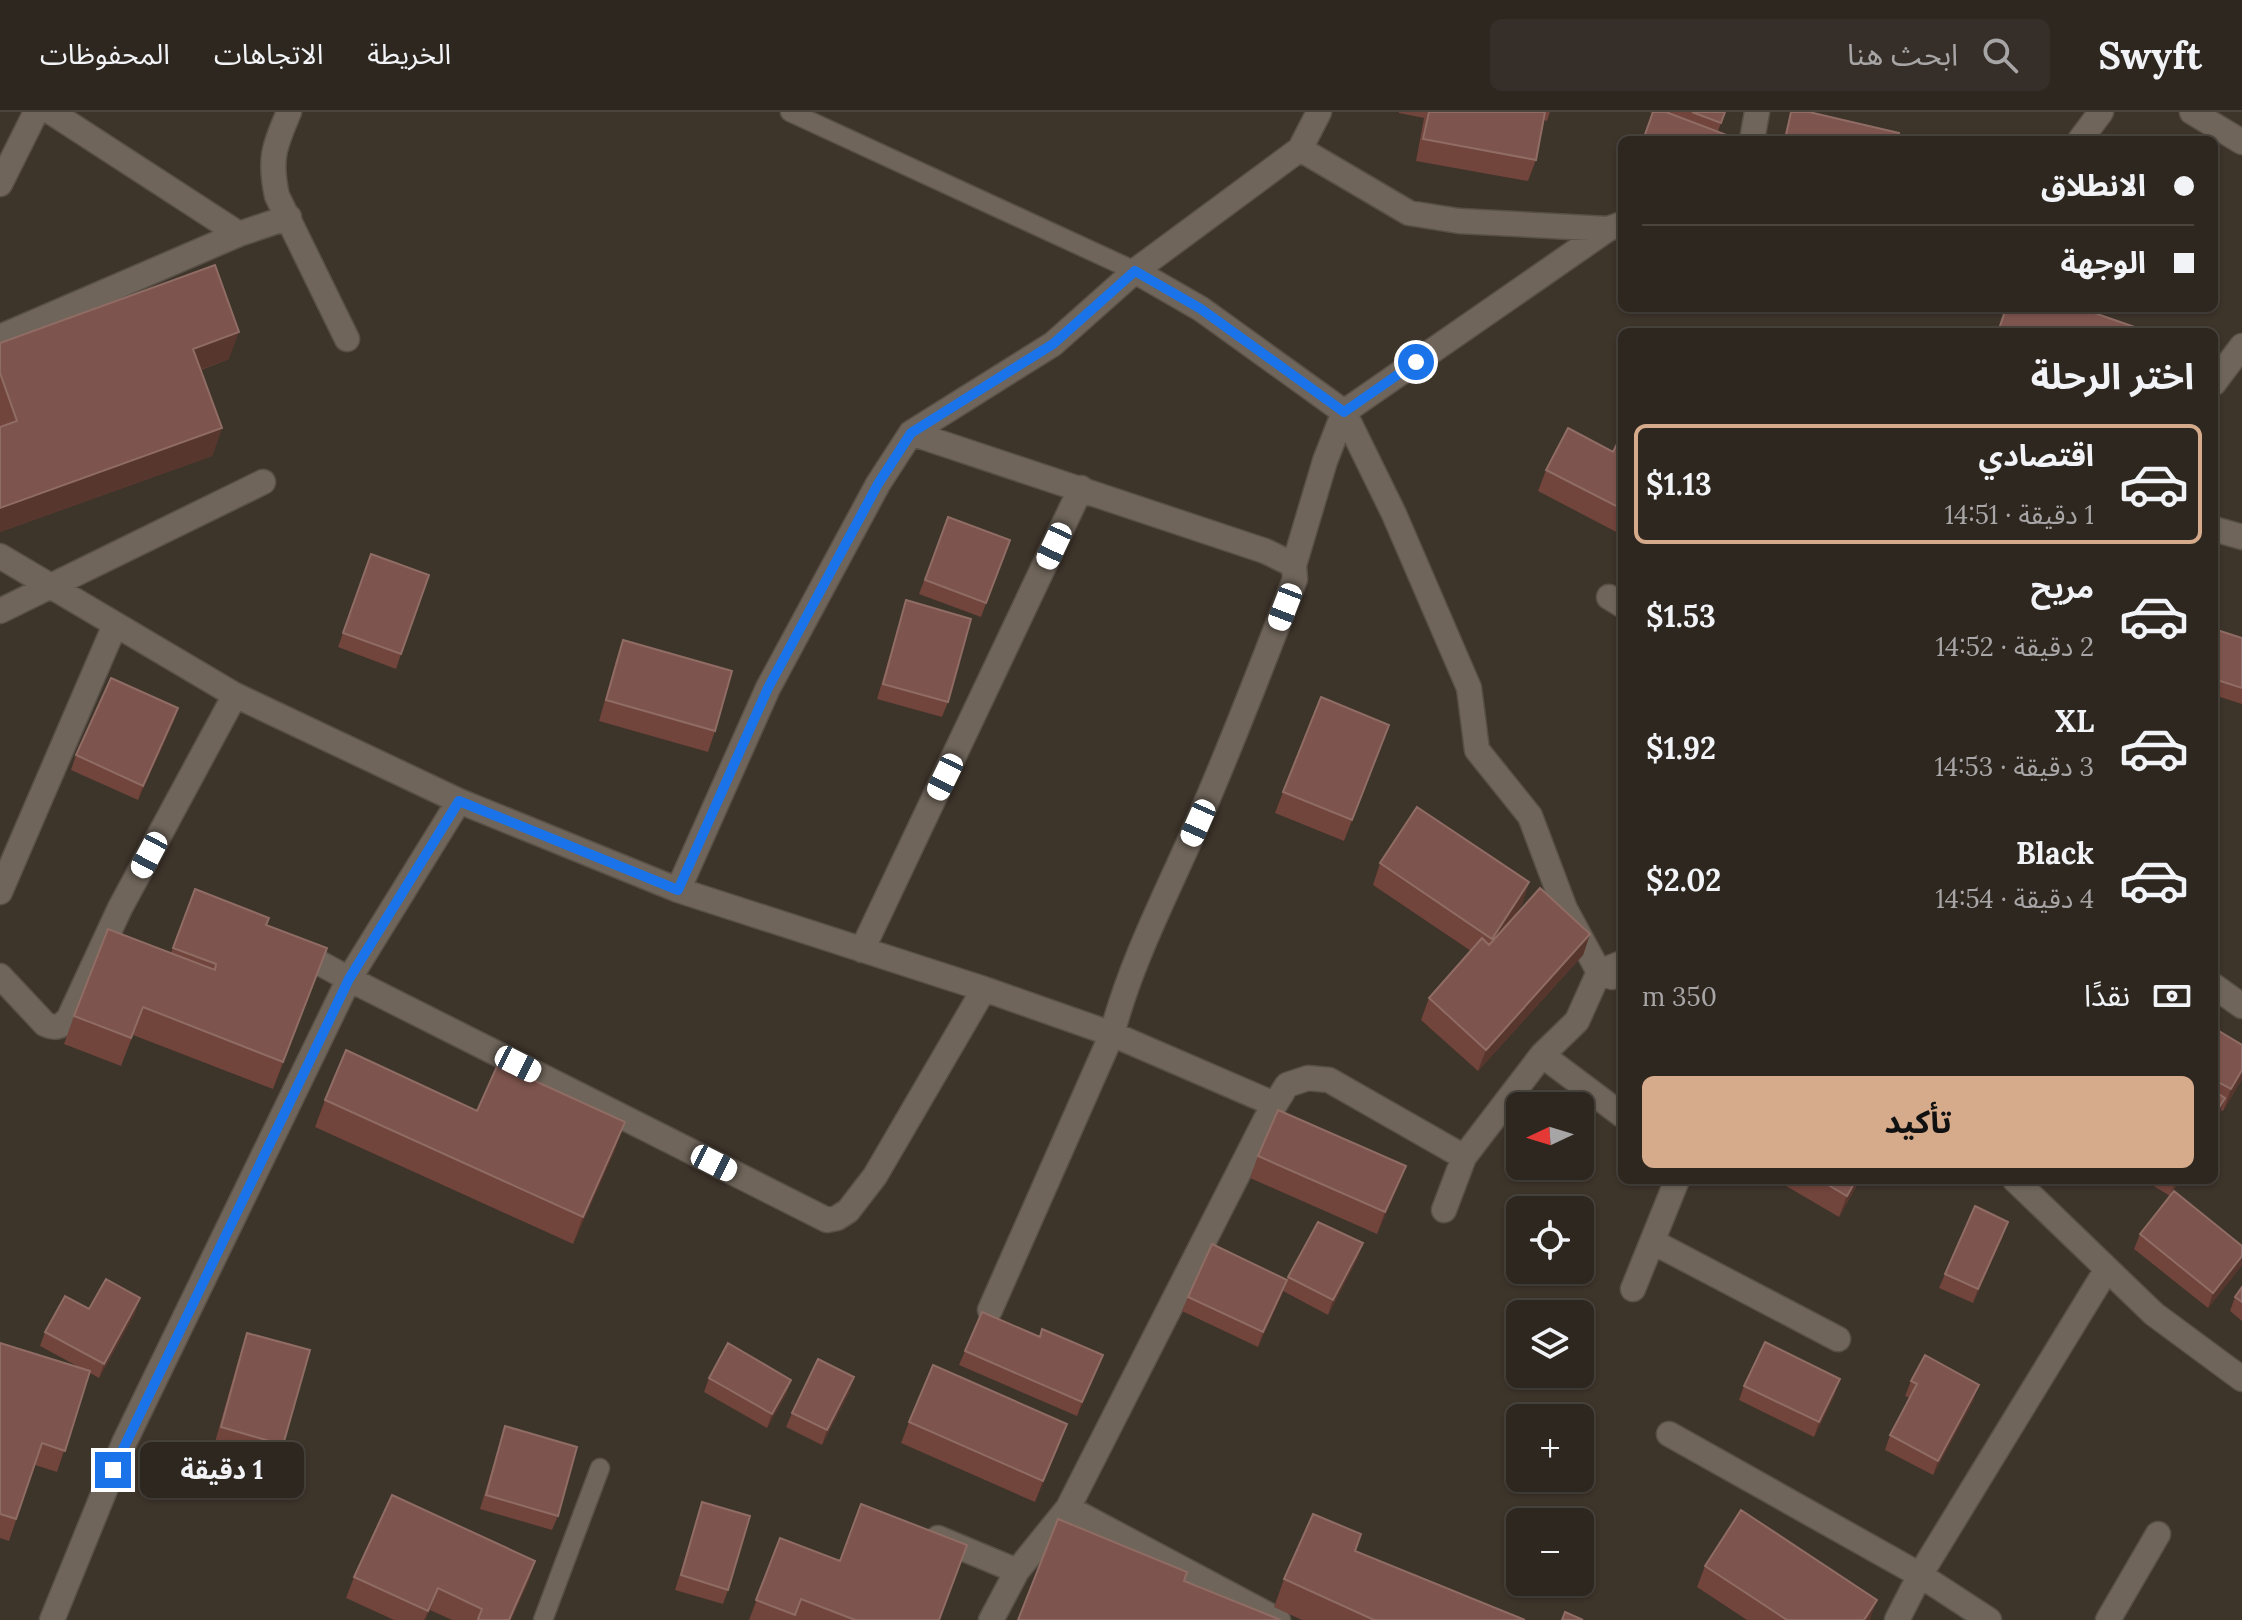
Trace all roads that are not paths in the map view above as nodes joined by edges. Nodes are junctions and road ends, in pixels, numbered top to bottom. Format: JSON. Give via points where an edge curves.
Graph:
{"nodes":[{"id":1,"x":36,"y":112,"type":"edge"},
{"id":2,"x":51,"y":112,"type":"edge"},
{"id":3,"x":289,"y":112,"type":"edge"},
{"id":4,"x":790,"y":112,"type":"edge"},
{"id":5,"x":1319,"y":112,"type":"edge"},
{"id":6,"x":1757,"y":112,"type":"edge"},
{"id":7,"x":2101,"y":112,"type":"edge"},
{"id":8,"x":2192,"y":112,"type":"edge"},
{"id":9,"x":1753,"y":136,"type":"edge"},
{"id":10,"x":2083,"y":136,"type":"edge"},
{"id":11,"x":2242,"y":142,"type":"edge"},
{"id":12,"x":1300,"y":149,"type":"junction"},
{"id":13,"x":0,"y":184,"type":"edge"},
{"id":14,"x":289,"y":217,"type":"junction"},
{"id":15,"x":1615,"y":226,"type":"edge"},
{"id":16,"x":239,"y":234,"type":"junction"},
{"id":17,"x":1135,"y":271,"type":"junction"},
{"id":18,"x":0,"y":337,"type":"edge"},
{"id":19,"x":347,"y":339,"type":"dead end"},
{"id":20,"x":2242,"y":346,"type":"edge"},
{"id":21,"x":2223,"y":377,"type":"edge"},
{"id":22,"x":1344,"y":412,"type":"junction"},
{"id":23,"x":911,"y":433,"type":"junction"},
{"id":24,"x":263,"y":482,"type":"dead end"},
{"id":25,"x":1081,"y":488,"type":"junction"},
{"id":26,"x":2218,"y":530,"type":"edge"},
{"id":27,"x":2242,"y":537,"type":"edge"},
{"id":28,"x":0,"y":556,"type":"edge"},
{"id":29,"x":1294,"y":565,"type":"junction"},
{"id":30,"x":50,"y":585,"type":"junction"},
{"id":31,"x":0,"y":611,"type":"edge"},
{"id":32,"x":115,"y":625,"type":"junction"},
{"id":33,"x":235,"y":695,"type":"junction"},
{"id":34,"x":459,"y":801,"type":"junction"},
{"id":35,"x":678,"y":890,"type":"junction"},
{"id":36,"x":0,"y":892,"type":"edge"},
{"id":37,"x":272,"y":936,"type":"edge"},
{"id":38,"x":862,"y":950,"type":"junction"},
{"id":39,"x":1618,"y":965,"type":"edge"},
{"id":40,"x":1599,"y":972,"type":"junction"},
{"id":41,"x":0,"y":976,"type":"edge"},
{"id":42,"x":349,"y":979,"type":"junction"},
{"id":43,"x":1618,"y":979,"type":"edge"},
{"id":44,"x":984,"y":989,"type":"junction"},
{"id":45,"x":2218,"y":989,"type":"edge"},
{"id":46,"x":2242,"y":1006,"type":"edge"},
{"id":47,"x":1112,"y":1034,"type":"junction"},
{"id":48,"x":1542,"y":1055,"type":"junction"},
{"id":49,"x":1274,"y":1104,"type":"junction"},
{"id":50,"x":1618,"y":1112,"type":"edge"},
{"id":51,"x":1464,"y":1157,"type":"junction"},
{"id":52,"x":1675,"y":1184,"type":"edge"},
{"id":53,"x":2019,"y":1184,"type":"edge"},
{"id":54,"x":1444,"y":1210,"type":"dead end"},
{"id":55,"x":1653,"y":1242,"type":"junction"},
{"id":56,"x":2107,"y":1269,"type":"junction"},
{"id":57,"x":1633,"y":1289,"type":"dead end"},
{"id":58,"x":990,"y":1310,"type":"dead end"},
{"id":59,"x":1838,"y":1339,"type":"dead end"},
{"id":60,"x":2242,"y":1379,"type":"edge"},
{"id":61,"x":1669,"y":1434,"type":"dead end"},
{"id":62,"x":600,"y":1468,"type":"dead end"},
{"id":63,"x":1068,"y":1508,"type":"junction"},
{"id":64,"x":917,"y":1529,"type":"edge"},
{"id":65,"x":2158,"y":1534,"type":"dead end"},
{"id":66,"x":1017,"y":1571,"type":"junction"},
{"id":67,"x":1920,"y":1575,"type":"junction"},
{"id":68,"x":52,"y":1620,"type":"edge"},
{"id":69,"x":543,"y":1620,"type":"edge"},
{"id":70,"x":991,"y":1620,"type":"edge"},
{"id":71,"x":1278,"y":1620,"type":"edge"},
{"id":72,"x":1897,"y":1620,"type":"edge"},
{"id":73,"x":1989,"y":1620,"type":"edge"},
{"id":74,"x":2108,"y":1620,"type":"edge"}],
"edges":[{"from":1,"to":13,"type":"street"},
{"from":2,"to":16,"type":"street"},
{"from":3,"to":14,"type":"street","via":[[272,154],[277,196]]},
{"from":4,"to":17,"type":"lane"},
{"from":5,"to":12,"type":"street"},
{"from":6,"to":9,"type":"street"},
{"from":7,"to":10,"type":"street"},
{"from":8,"to":11,"type":"street"},
{"from":12,"to":15,"type":"street","via":[[1409,213],[1459,221]]},
{"from":12,"to":17,"type":"street"},
{"from":14,"to":16,"type":"street"},
{"from":14,"to":19,"type":"street"},
{"from":15,"to":22,"type":"street"},
{"from":16,"to":18,"type":"street"},
{"from":17,"to":22,"type":"street","via":[[1201,309]]},
{"from":17,"to":23,"type":"street","via":[[1053,344]]},
{"from":20,"to":21,"type":"street"},
{"from":22,"to":29,"type":"street"},
{"from":22,"to":40,"type":"street","via":[[1469,688],[1477,750],[1530,816],[1565,909]]},
{"from":23,"to":25,"type":"street"},
{"from":23,"to":35,"type":"street","via":[[768,688]]},
{"from":24,"to":30,"type":"street"},
{"from":25,"to":29,"type":"street"},
{"from":25,"to":38,"type":"street"},
{"from":26,"to":27,"type":"street"},
{"from":28,"to":30,"type":"street"},
{"from":29,"to":47,"type":"street","via":[[1295,579],[1252,691],[1120,1001]]},
{"from":30,"to":31,"type":"street"},
{"from":30,"to":32,"type":"street"},
{"from":32,"to":33,"type":"street"},
{"from":32,"to":36,"type":"street"},
{"from":33,"to":34,"type":"street"},
{"from":33,"to":41,"type":"street","via":[[120,908],[69,1018],[62,1026],[45,1024]]},
{"from":34,"to":35,"type":"street"},
{"from":34,"to":42,"type":"street"},
{"from":35,"to":38,"type":"street"},
{"from":37,"to":42,"type":"street"},
{"from":38,"to":44,"type":"street"},
{"from":39,"to":40,"type":"street"},
{"from":40,"to":43,"type":"street"},
{"from":40,"to":48,"type":"street","via":[[1577,1021]]},
{"from":42,"to":44,"type":"street","via":[[827,1220],[848,1211],[875,1176]]},
{"from":42,"to":68,"type":"street","via":[[124,1443]]},
{"from":44,"to":47,"type":"street"},
{"from":45,"to":46,"type":"street"},
{"from":47,"to":49,"type":"street"},
{"from":47,"to":58,"type":"street"},
{"from":48,"to":50,"type":"street"},
{"from":48,"to":51,"type":"street"},
{"from":49,"to":51,"type":"street","via":[[1287,1085],[1308,1078],[1329,1080]]},
{"from":49,"to":63,"type":"street"},
{"from":51,"to":54,"type":"street"},
{"from":52,"to":55,"type":"street"},
{"from":53,"to":56,"type":"street"},
{"from":55,"to":57,"type":"street"},
{"from":55,"to":59,"type":"street"},
{"from":56,"to":60,"type":"street","via":[[2154,1314]]},
{"from":56,"to":67,"type":"street"},
{"from":61,"to":67,"type":"street"},
{"from":62,"to":69,"type":"lane"},
{"from":63,"to":66,"type":"street"},
{"from":63,"to":71,"type":"street"},
{"from":64,"to":66,"type":"street"},
{"from":65,"to":74,"type":"street"},
{"from":66,"to":70,"type":"street"},
{"from":67,"to":72,"type":"street"},
{"from":67,"to":73,"type":"street"}]}
